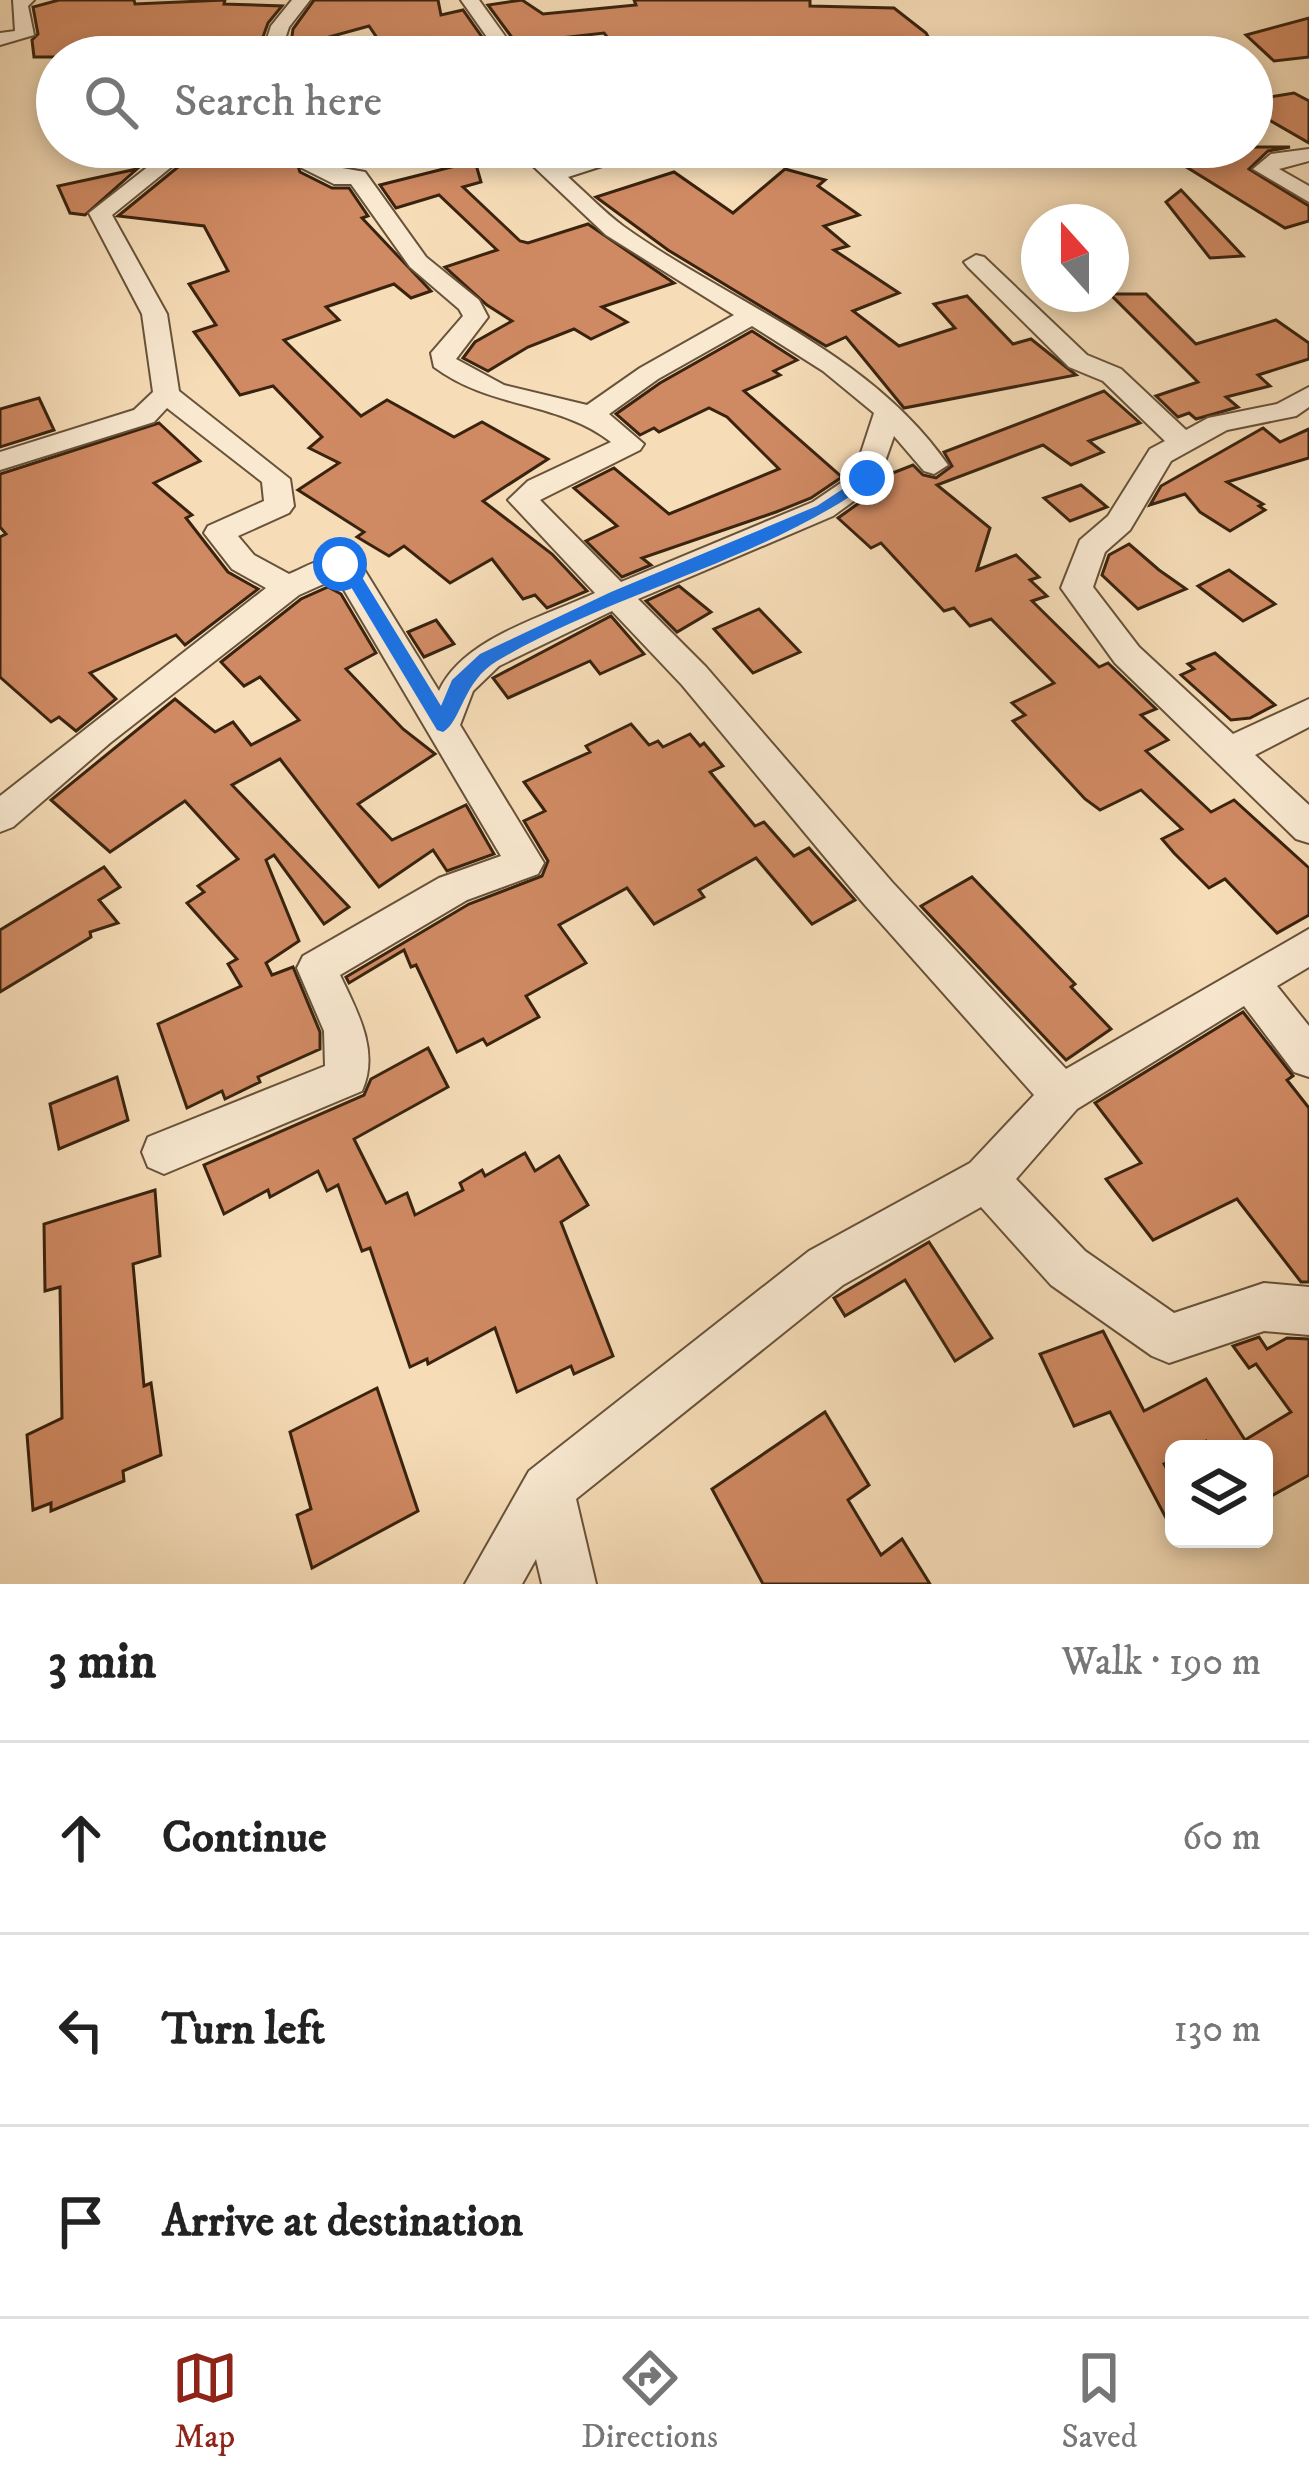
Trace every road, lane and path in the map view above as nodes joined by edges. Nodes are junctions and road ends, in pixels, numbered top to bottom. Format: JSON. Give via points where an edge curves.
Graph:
{"nodes":[{"id":1,"x":25,"y":0,"type":"edge"},
{"id":2,"x":301,"y":0,"type":"edge"},
{"id":3,"x":470,"y":0,"type":"edge"},
{"id":4,"x":277,"y":36,"type":"edge"},
{"id":5,"x":496,"y":36,"type":"edge"},
{"id":6,"x":0,"y":39,"type":"edge"},
{"id":7,"x":1309,"y":155,"type":"edge"},
{"id":8,"x":1273,"y":163,"type":"edge"},
{"id":9,"x":158,"y":168,"type":"edge"},
{"id":10,"x":313,"y":168,"type":"edge"},
{"id":11,"x":547,"y":168,"type":"edge"},
{"id":12,"x":576,"y":168,"type":"edge"},
{"id":13,"x":1266,"y":168,"type":"edge"},
{"id":14,"x":554,"y":174,"type":"junction"},
{"id":15,"x":1309,"y":195,"type":"edge"},
{"id":16,"x":976,"y":262,"type":"dead end"},
{"id":17,"x":752,"y":316,"type":"junction"},
{"id":18,"x":166,"y":394,"type":"junction"},
{"id":19,"x":1309,"y":394,"type":"edge"},
{"id":20,"x":888,"y":411,"type":"junction"},
{"id":21,"x":592,"y":414,"type":"junction"},
{"id":22,"x":1183,"y":442,"type":"junction"},
{"id":23,"x":0,"y":461,"type":"edge"},
{"id":24,"x":934,"y":465,"type":"dead end"},
{"id":25,"x":288,"y":587,"type":"junction"},
{"id":26,"x":617,"y":596,"type":"junction"},
{"id":27,"x":1309,"y":712,"type":"edge"},
{"id":28,"x":443,"y":725,"type":"junction"},
{"id":29,"x":1231,"y":752,"type":"junction"},
{"id":30,"x":0,"y":818,"type":"edge"},
{"id":31,"x":1309,"y":828,"type":"edge"},
{"id":32,"x":1309,"y":946,"type":"edge"},
{"id":33,"x":1249,"y":980,"type":"junction"},
{"id":34,"x":1309,"y":1058,"type":"edge"},
{"id":35,"x":1063,"y":1095,"type":"junction"},
{"id":36,"x":164,"y":1152,"type":"dead end"},
{"id":37,"x":986,"y":1179,"type":"junction"},
{"id":38,"x":1309,"y":1311,"type":"edge"},
{"id":39,"x":547,"y":1489,"type":"junction"},
{"id":40,"x":492,"y":1584,"type":"edge"},
{"id":41,"x":569,"y":1584,"type":"edge"}],
"edges":[{"from":1,"to":6,"type":"street","via":[[25,35]]},
{"from":2,"to":4,"type":"street"},
{"from":3,"to":5,"type":"street"},
{"from":7,"to":8,"type":"street"},
{"from":9,"to":18,"type":"street","via":[[100,212],[113,248],[152,306]]},
{"from":10,"to":21,"type":"street","via":[[357,176],[418,262],[470,304],[476,317],[443,362],[493,393]]},
{"from":11,"to":14,"type":"street"},
{"from":12,"to":14,"type":"street"},
{"from":13,"to":15,"type":"street"},
{"from":14,"to":17,"type":"street","via":[[614,230]]},
{"from":16,"to":22,"type":"street","via":[[1078,361],[1112,375]]},
{"from":17,"to":20,"type":"street"},
{"from":17,"to":21,"type":"street"},
{"from":18,"to":23,"type":"street","via":[[144,416]]},
{"from":18,"to":25,"type":"street","via":[[277,479],[279,506],[219,533],[243,562]]},
{"from":19,"to":22,"type":"street","via":[[1286,410],[1218,424]]},
{"from":20,"to":24,"type":"street"},
{"from":20,"to":26,"type":"street","via":[[867,478],[823,509]]},
{"from":21,"to":26,"type":"street","via":[[630,444],[523,500]]},
{"from":22,"to":29,"type":"street","via":[[1160,454],[1119,524],[1091,547],[1077,588],[1127,655]]},
{"from":25,"to":28,"type":"street","via":[[331,564],[345,567]]},
{"from":25,"to":30,"type":"street"},
{"from":26,"to":28,"type":"street","via":[[487,658],[458,685]]},
{"from":26,"to":35,"type":"street"},
{"from":27,"to":29,"type":"street"},
{"from":28,"to":36,"type":"street","via":[[526,863],[453,889],[317,968],[345,1031],[347,1077]]},
{"from":29,"to":31,"type":"street"},
{"from":32,"to":33,"type":"street"},
{"from":33,"to":34,"type":"street"},
{"from":33,"to":35,"type":"street"},
{"from":35,"to":37,"type":"street"},
{"from":37,"to":38,"type":"street","via":[[1068,1268],[1168,1339],[1264,1307]]},
{"from":37,"to":39,"type":"street","via":[[826,1268]]},
{"from":39,"to":40,"type":"street"},
{"from":39,"to":41,"type":"street"}]}
